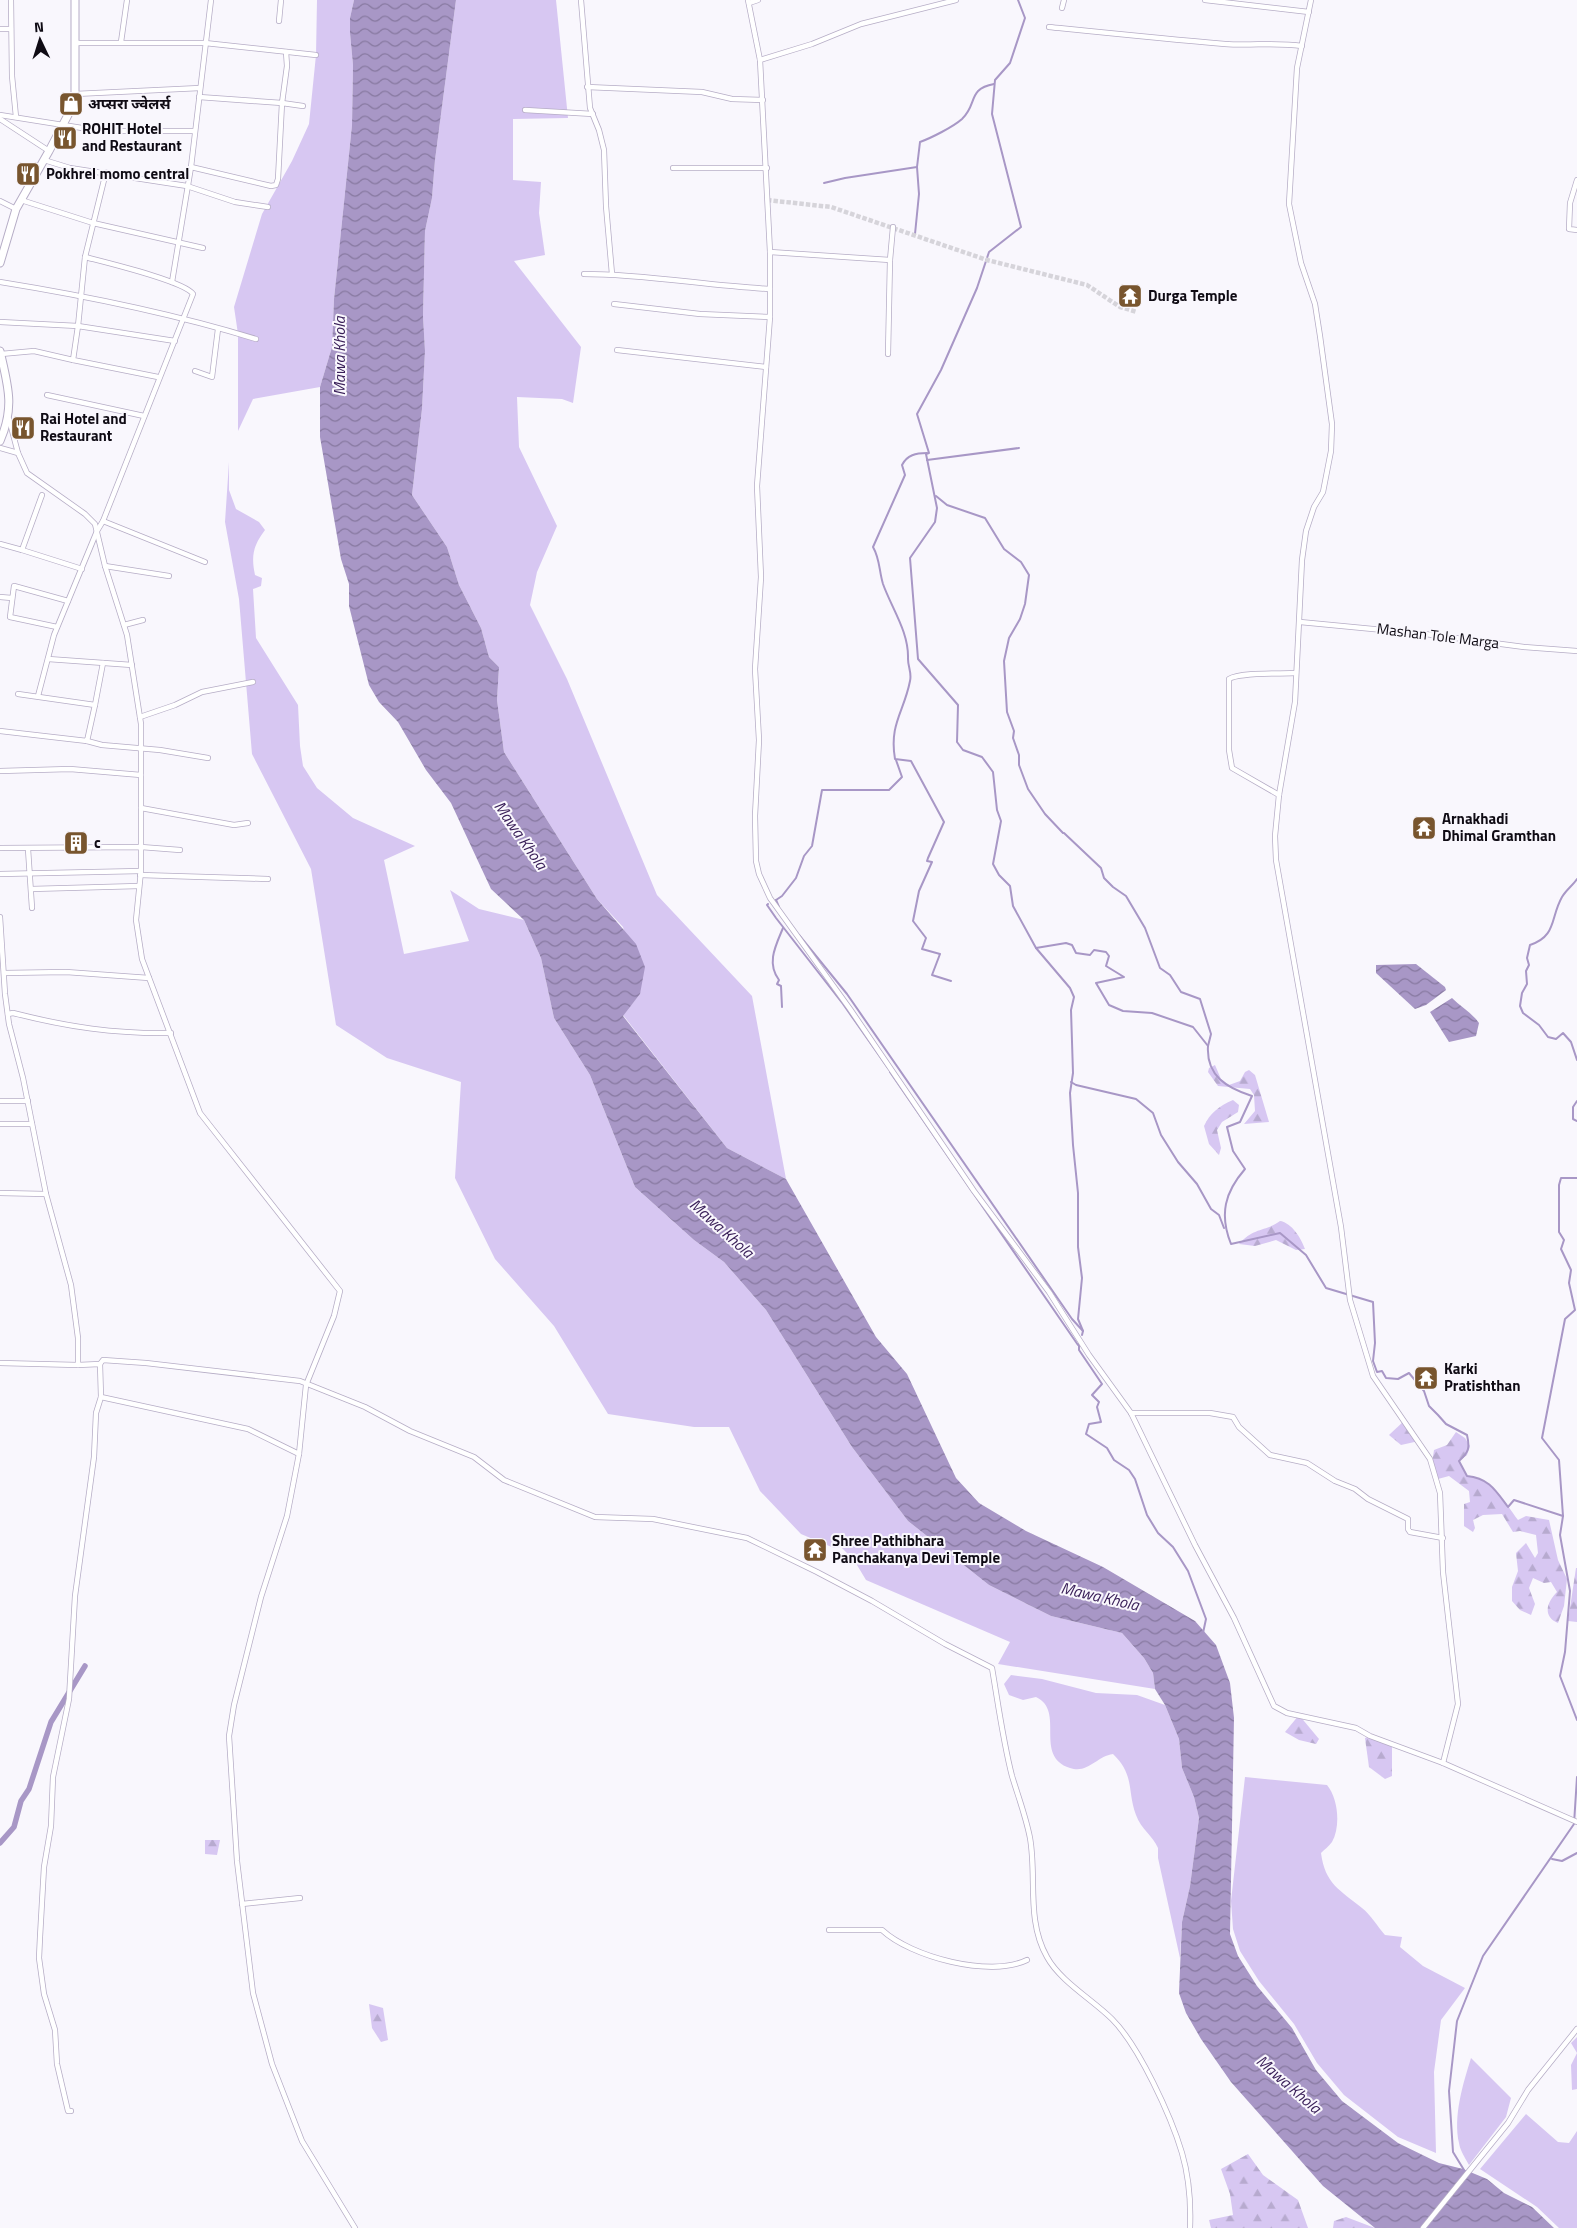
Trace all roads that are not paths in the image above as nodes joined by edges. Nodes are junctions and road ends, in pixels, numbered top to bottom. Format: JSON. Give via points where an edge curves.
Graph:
{"nodes":[{"id":1,"x":11,"y":0,"type":"edge"},
{"id":2,"x":74,"y":0,"type":"edge"},
{"id":3,"x":126,"y":0,"type":"edge"},
{"id":4,"x":211,"y":0,"type":"edge"},
{"id":5,"x":282,"y":0,"type":"edge"},
{"id":6,"x":580,"y":0,"type":"edge"},
{"id":7,"x":758,"y":0,"type":"edge"},
{"id":8,"x":956,"y":0,"type":"edge"},
{"id":9,"x":1064,"y":0,"type":"edge"},
{"id":10,"x":1205,"y":0,"type":"edge"},
{"id":11,"x":1311,"y":0,"type":"edge"},
{"id":12,"x":749,"y":2,"type":"edge"},
{"id":13,"x":1062,"y":8,"type":"dead end"},
{"id":14,"x":1308,"y":12,"type":"junction"},
{"id":15,"x":279,"y":21,"type":"dead end"},
{"id":16,"x":1049,"y":26,"type":"dead end"},
{"id":17,"x":0,"y":29,"type":"edge"},
{"id":18,"x":11,"y":29,"type":"junction"},
{"id":19,"x":121,"y":42,"type":"junction"},
{"id":20,"x":76,"y":43,"type":"junction"},
{"id":21,"x":205,"y":43,"type":"junction"},
{"id":22,"x":1302,"y":46,"type":"junction"},
{"id":23,"x":286,"y":52,"type":"junction"},
{"id":24,"x":316,"y":55,"type":"dead end"},
{"id":25,"x":760,"y":60,"type":"junction"},
{"id":26,"x":588,"y":87,"type":"junction"},
{"id":27,"x":200,"y":88,"type":"junction"},
{"id":28,"x":75,"y":94,"type":"junction"},
{"id":29,"x":199,"y":97,"type":"junction"},
{"id":30,"x":763,"y":100,"type":"junction"},
{"id":31,"x":282,"y":103,"type":"junction"},
{"id":32,"x":303,"y":106,"type":"dead end"},
{"id":33,"x":525,"y":110,"type":"dead end"},
{"id":34,"x":593,"y":114,"type":"junction"},
{"id":35,"x":0,"y":115,"type":"edge"},
{"id":36,"x":16,"y":117,"type":"junction"},
{"id":37,"x":0,"y":119,"type":"edge"},
{"id":38,"x":63,"y":124,"type":"junction"},
{"id":39,"x":194,"y":131,"type":"junction"},
{"id":40,"x":49,"y":151,"type":"junction"},
{"id":41,"x":44,"y":160,"type":"junction"},
{"id":42,"x":190,"y":167,"type":"junction"},
{"id":43,"x":673,"y":168,"type":"dead end"},
{"id":44,"x":767,"y":168,"type":"junction"},
{"id":45,"x":106,"y":172,"type":"junction"},
{"id":46,"x":1577,"y":180,"type":"edge"},
{"id":47,"x":187,"y":186,"type":"junction"},
{"id":48,"x":21,"y":200,"type":"junction"},
{"id":49,"x":0,"y":201,"type":"edge"},
{"id":50,"x":268,"y":207,"type":"dead end"},
{"id":51,"x":16,"y":210,"type":"junction"},
{"id":52,"x":94,"y":223,"type":"junction"},
{"id":53,"x":893,"y":227,"type":"dead end"},
{"id":54,"x":1577,"y":230,"type":"edge"},
{"id":55,"x":178,"y":241,"type":"junction"},
{"id":56,"x":203,"y":248,"type":"dead end"},
{"id":57,"x":770,"y":252,"type":"junction"},
{"id":58,"x":86,"y":257,"type":"junction"},
{"id":59,"x":890,"y":260,"type":"junction"},
{"id":60,"x":0,"y":263,"type":"edge"},
{"id":61,"x":584,"y":274,"type":"dead end"},
{"id":62,"x":612,"y":274,"type":"junction"},
{"id":63,"x":0,"y":282,"type":"edge"},
{"id":64,"x":172,"y":282,"type":"junction"},
{"id":65,"x":770,"y":290,"type":"junction"},
{"id":66,"x":82,"y":295,"type":"junction"},
{"id":67,"x":614,"y":304,"type":"dead end"},
{"id":68,"x":184,"y":317,"type":"junction"},
{"id":69,"x":770,"y":317,"type":"junction"},
{"id":70,"x":0,"y":322,"type":"edge"},
{"id":71,"x":78,"y":326,"type":"junction"},
{"id":72,"x":218,"y":329,"type":"junction"},
{"id":73,"x":256,"y":339,"type":"dead end"},
{"id":74,"x":175,"y":341,"type":"junction"},
{"id":75,"x":617,"y":350,"type":"dead end"},
{"id":76,"x":0,"y":352,"type":"edge"},
{"id":77,"x":888,"y":354,"type":"dead end"},
{"id":78,"x":73,"y":360,"type":"junction"},
{"id":79,"x":766,"y":367,"type":"junction"},
{"id":80,"x":2,"y":371,"type":"edge"},
{"id":81,"x":195,"y":371,"type":"dead end"},
{"id":82,"x":158,"y":377,"type":"junction"},
{"id":83,"x":48,"y":395,"type":"dead end"},
{"id":84,"x":144,"y":416,"type":"junction"},
{"id":85,"x":9,"y":419,"type":"junction"},
{"id":86,"x":2,"y":431,"type":"edge"},
{"id":87,"x":0,"y":441,"type":"edge"},
{"id":88,"x":0,"y":448,"type":"edge"},
{"id":89,"x":18,"y":453,"type":"junction"},
{"id":90,"x":42,"y":494,"type":"dead end"},
{"id":91,"x":103,"y":521,"type":"junction"},
{"id":92,"x":97,"y":531,"type":"junction"},
{"id":93,"x":0,"y":544,"type":"edge"},
{"id":94,"x":22,"y":550,"type":"junction"},
{"id":95,"x":205,"y":562,"type":"dead end"},
{"id":96,"x":105,"y":566,"type":"junction"},
{"id":97,"x":82,"y":570,"type":"junction"},
{"id":98,"x":169,"y":576,"type":"dead end"},
{"id":99,"x":0,"y":597,"type":"edge"},
{"id":100,"x":12,"y":598,"type":"junction"},
{"id":101,"x":68,"y":601,"type":"junction"},
{"id":102,"x":143,"y":620,"type":"dead end"},
{"id":103,"x":1300,"y":622,"type":"junction"},
{"id":104,"x":124,"y":625,"type":"junction"},
{"id":105,"x":57,"y":627,"type":"junction"},
{"id":106,"x":1577,"y":651,"type":"edge"},
{"id":107,"x":48,"y":659,"type":"junction"},
{"id":108,"x":104,"y":663,"type":"junction"},
{"id":109,"x":132,"y":666,"type":"junction"},
{"id":110,"x":1296,"y":673,"type":"junction"},
{"id":111,"x":253,"y":682,"type":"dead end"},
{"id":112,"x":18,"y":694,"type":"dead end"},
{"id":113,"x":38,"y":696,"type":"junction"},
{"id":114,"x":95,"y":705,"type":"junction"},
{"id":115,"x":140,"y":717,"type":"junction"},
{"id":116,"x":0,"y":731,"type":"edge"},
{"id":117,"x":87,"y":741,"type":"junction"},
{"id":118,"x":141,"y":749,"type":"junction"},
{"id":119,"x":208,"y":758,"type":"dead end"},
{"id":120,"x":0,"y":771,"type":"edge"},
{"id":121,"x":141,"y":775,"type":"junction"},
{"id":122,"x":1279,"y":795,"type":"junction"},
{"id":123,"x":141,"y":808,"type":"junction"},
{"id":124,"x":248,"y":823,"type":"dead end"},
{"id":125,"x":141,"y":847,"type":"junction"},
{"id":126,"x":0,"y":848,"type":"edge"},
{"id":127,"x":28,"y":849,"type":"junction"},
{"id":128,"x":180,"y":850,"type":"dead end"},
{"id":129,"x":140,"y":873,"type":"junction"},
{"id":130,"x":0,"y":874,"type":"edge"},
{"id":131,"x":30,"y":874,"type":"junction"},
{"id":132,"x":268,"y":879,"type":"dead end"},
{"id":133,"x":139,"y":886,"type":"junction"},
{"id":134,"x":31,"y":890,"type":"junction"},
{"id":135,"x":32,"y":908,"type":"dead end"},
{"id":136,"x":0,"y":917,"type":"edge"},
{"id":137,"x":1,"y":927,"type":"edge"},
{"id":138,"x":4,"y":973,"type":"junction"},
{"id":139,"x":149,"y":978,"type":"junction"},
{"id":140,"x":8,"y":1014,"type":"junction"},
{"id":141,"x":172,"y":1033,"type":"junction"},
{"id":142,"x":0,"y":1101,"type":"edge"},
{"id":143,"x":28,"y":1101,"type":"junction"},
{"id":144,"x":0,"y":1124,"type":"edge"},
{"id":145,"x":32,"y":1124,"type":"junction"},
{"id":146,"x":0,"y":1193,"type":"edge"},
{"id":147,"x":46,"y":1194,"type":"junction"},
{"id":148,"x":0,"y":1363,"type":"edge"},
{"id":149,"x":100,"y":1364,"type":"junction"},
{"id":150,"x":78,"y":1365,"type":"junction"},
{"id":151,"x":306,"y":1384,"type":"junction"},
{"id":152,"x":101,"y":1397,"type":"junction"},
{"id":153,"x":1131,"y":1413,"type":"junction"},
{"id":154,"x":299,"y":1454,"type":"junction"},
{"id":155,"x":1443,"y":1538,"type":"junction"},
{"id":156,"x":1443,"y":1763,"type":"junction"},
{"id":157,"x":1577,"y":1822,"type":"edge"},
{"id":158,"x":300,"y":1898,"type":"dead end"},
{"id":159,"x":242,"y":1904,"type":"junction"},
{"id":160,"x":829,"y":1930,"type":"dead end"},
{"id":161,"x":1027,"y":1960,"type":"dead end"},
{"id":162,"x":1576,"y":2031,"type":"edge"},
{"id":163,"x":71,"y":2111,"type":"dead end"},
{"id":164,"x":355,"y":2228,"type":"edge"},
{"id":165,"x":1190,"y":2228,"type":"edge"},
{"id":166,"x":1423,"y":2228,"type":"edge"}],
"edges":[{"from":1,"to":18,"type":"street"},
{"from":2,"to":20,"type":"main road"},
{"from":3,"to":19,"type":"street"},
{"from":4,"to":21,"type":"street"},
{"from":5,"to":15,"type":"street"},
{"from":6,"to":26,"type":"street"},
{"from":7,"to":12,"type":"street"},
{"from":8,"to":25,"type":"street","via":[[861,24]]},
{"from":9,"to":13,"type":"street"},
{"from":10,"to":14,"type":"street"},
{"from":11,"to":14,"type":"street"},
{"from":12,"to":25,"type":"street"},
{"from":14,"to":22,"type":"street"},
{"from":16,"to":22,"type":"street","via":[[1174,40]]},
{"from":17,"to":18,"type":"street"},
{"from":18,"to":36,"type":"street"},
{"from":19,"to":20,"type":"street"},
{"from":19,"to":21,"type":"street"},
{"from":20,"to":28,"type":"main road"},
{"from":21,"to":23,"type":"street"},
{"from":21,"to":27,"type":"street"},
{"from":22,"to":103,"type":"street","via":[[1297,68],[1288,204],[1320,336],[1332,424],[1332,451],[1323,492],[1306,531]]},
{"from":23,"to":24,"type":"street"},
{"from":23,"to":31,"type":"street","via":[[288,66]]},
{"from":25,"to":30,"type":"street"},
{"from":26,"to":30,"type":"street","via":[[702,92],[732,99]]},
{"from":26,"to":34,"type":"street"},
{"from":27,"to":28,"type":"street"},
{"from":27,"to":29,"type":"street"},
{"from":28,"to":38,"type":"main road"},
{"from":29,"to":31,"type":"street"},
{"from":29,"to":39,"type":"street"},
{"from":30,"to":44,"type":"street"},
{"from":31,"to":32,"type":"street"},
{"from":31,"to":42,"type":"street","via":[[276,185]]},
{"from":33,"to":34,"type":"street"},
{"from":34,"to":62,"type":"street","via":[[604,150]]},
{"from":35,"to":36,"type":"street"},
{"from":36,"to":38,"type":"street"},
{"from":37,"to":40,"type":"street"},
{"from":38,"to":39,"type":"street","via":[[101,131]]},
{"from":38,"to":40,"type":"main road"},
{"from":39,"to":42,"type":"street"},
{"from":40,"to":41,"type":"main road"},
{"from":41,"to":45,"type":"street","via":[[70,168]]},
{"from":41,"to":48,"type":"main road"},
{"from":42,"to":47,"type":"street"},
{"from":43,"to":44,"type":"street"},
{"from":44,"to":57,"type":"street"},
{"from":45,"to":47,"type":"street"},
{"from":45,"to":52,"type":"street"},
{"from":46,"to":54,"type":"street","via":[[1570,203],[1569,228]]},
{"from":47,"to":50,"type":"street","via":[[235,202]]},
{"from":47,"to":55,"type":"street"},
{"from":48,"to":51,"type":"main road"},
{"from":48,"to":52,"type":"street"},
{"from":49,"to":51,"type":"street"},
{"from":51,"to":60,"type":"main road"},
{"from":52,"to":55,"type":"street"},
{"from":52,"to":58,"type":"street"},
{"from":53,"to":59,"type":"street"},
{"from":55,"to":56,"type":"street"},
{"from":55,"to":64,"type":"street"},
{"from":57,"to":59,"type":"street"},
{"from":57,"to":65,"type":"street"},
{"from":58,"to":64,"type":"street"},
{"from":58,"to":66,"type":"street"},
{"from":59,"to":77,"type":"street"},
{"from":61,"to":62,"type":"street"},
{"from":62,"to":65,"type":"street"},
{"from":63,"to":66,"type":"street"},
{"from":64,"to":68,"type":"street","via":[[192,293]]},
{"from":65,"to":69,"type":"street"},
{"from":66,"to":68,"type":"street"},
{"from":66,"to":71,"type":"street"},
{"from":67,"to":69,"type":"street","via":[[700,314]]},
{"from":68,"to":72,"type":"street"},
{"from":68,"to":74,"type":"street"},
{"from":69,"to":79,"type":"street"},
{"from":70,"to":71,"type":"street"},
{"from":71,"to":74,"type":"street"},
{"from":71,"to":78,"type":"street"},
{"from":72,"to":73,"type":"street"},
{"from":72,"to":81,"type":"street","via":[[212,377]]},
{"from":74,"to":82,"type":"street"},
{"from":75,"to":79,"type":"street"},
{"from":76,"to":78,"type":"street","via":[[34,351]]},
{"from":76,"to":80,"type":"main road"},
{"from":78,"to":82,"type":"street"},
{"from":79,"to":153,"type":"street","via":[[757,486],[760,577],[755,669],[759,740],[755,816],[759,874],[770,898]]},
{"from":80,"to":85,"type":"main road","via":[[9,396]]},
{"from":82,"to":84,"type":"street"},
{"from":83,"to":84,"type":"street"},
{"from":84,"to":91,"type":"street"},
{"from":85,"to":86,"type":"main road"},
{"from":85,"to":89,"type":"street"},
{"from":86,"to":87,"type":"main road"},
{"from":88,"to":89,"type":"street"},
{"from":89,"to":92,"type":"street","via":[[27,473],[85,514]]},
{"from":90,"to":94,"type":"street"},
{"from":91,"to":92,"type":"street"},
{"from":91,"to":95,"type":"street"},
{"from":92,"to":96,"type":"street"},
{"from":92,"to":97,"type":"street"},
{"from":93,"to":94,"type":"street"},
{"from":94,"to":97,"type":"street"},
{"from":96,"to":98,"type":"street"},
{"from":96,"to":104,"type":"street"},
{"from":97,"to":101,"type":"street"},
{"from":99,"to":100,"type":"street"},
{"from":100,"to":101,"type":"street","via":[[14,586]]},
{"from":100,"to":105,"type":"street","via":[[10,617]]},
{"from":101,"to":105,"type":"street"},
{"from":102,"to":104,"type":"street"},
{"from":103,"to":106,"type":"street","name":"Mashan Tole Marga"},
{"from":103,"to":110,"type":"street"},
{"from":104,"to":109,"type":"street"},
{"from":105,"to":107,"type":"street"},
{"from":107,"to":108,"type":"street"},
{"from":107,"to":113,"type":"street"},
{"from":108,"to":109,"type":"street"},
{"from":108,"to":114,"type":"street"},
{"from":109,"to":115,"type":"street"},
{"from":110,"to":122,"type":"street","via":[[1295,702]]},
{"from":110,"to":122,"type":"street","via":[[1237,674],[1229,679],[1232,768]]},
{"from":111,"to":115,"type":"street","via":[[202,692]]},
{"from":112,"to":113,"type":"street"},
{"from":113,"to":114,"type":"street"},
{"from":114,"to":117,"type":"street"},
{"from":115,"to":118,"type":"street"},
{"from":116,"to":117,"type":"street"},
{"from":117,"to":118,"type":"street"},
{"from":118,"to":119,"type":"street"},
{"from":118,"to":121,"type":"street"},
{"from":120,"to":121,"type":"street","via":[[70,769]]},
{"from":121,"to":123,"type":"street"},
{"from":122,"to":155,"type":"street","via":[[1276,860],[1350,1300],[1373,1376],[1419,1441],[1433,1468],[1440,1493]]},
{"from":123,"to":124,"type":"street","via":[[234,825]]},
{"from":123,"to":125,"type":"street"},
{"from":125,"to":127,"type":"street"},
{"from":125,"to":128,"type":"street"},
{"from":125,"to":129,"type":"street"},
{"from":126,"to":127,"type":"street"},
{"from":127,"to":131,"type":"street"},
{"from":129,"to":131,"type":"street"},
{"from":129,"to":132,"type":"street"},
{"from":129,"to":133,"type":"street"},
{"from":130,"to":131,"type":"street"},
{"from":131,"to":134,"type":"street"},
{"from":133,"to":134,"type":"street"},
{"from":133,"to":139,"type":"street","via":[[136,920],[142,959]]},
{"from":134,"to":135,"type":"street"},
{"from":136,"to":137,"type":"street"},
{"from":137,"to":138,"type":"street"},
{"from":138,"to":139,"type":"street","via":[[66,972]]},
{"from":138,"to":140,"type":"street"},
{"from":139,"to":141,"type":"street"},
{"from":140,"to":141,"type":"street","via":[[74,1028]]},
{"from":140,"to":143,"type":"street"},
{"from":141,"to":151,"type":"street","via":[[200,1112],[340,1291],[334,1316]]},
{"from":142,"to":143,"type":"street"},
{"from":143,"to":145,"type":"street"},
{"from":144,"to":145,"type":"street"},
{"from":145,"to":147,"type":"street"},
{"from":146,"to":147,"type":"street"},
{"from":147,"to":150,"type":"street","via":[[71,1285]]},
{"from":148,"to":150,"type":"street"},
{"from":149,"to":150,"type":"street"},
{"from":149,"to":151,"type":"street","via":[[103,1360],[146,1363]]},
{"from":149,"to":152,"type":"street"},
{"from":151,"to":154,"type":"street"},
{"from":151,"to":165,"type":"street","via":[[474,1457],[504,1480],[595,1517],[652,1519],[747,1538],[872,1600],[992,1668],[1012,1774],[1030,1839],[1032,1896],[1038,1935],[1047,1958],[1111,2018],[1135,2048],[1170,2120],[1182,2153],[1189,2191]]},
{"from":152,"to":154,"type":"street","via":[[248,1429]]},
{"from":152,"to":163,"type":"street","via":[[96,1413],[94,1457],[75,1596],[69,1699],[54,1777],[39,1958],[44,1994],[55,2030],[57,2064],[68,2111]]},
{"from":153,"to":155,"type":"street","via":[[1210,1413],[1233,1417],[1239,1427],[1270,1455],[1307,1463],[1355,1489],[1408,1519],[1410,1532]]},
{"from":153,"to":156,"type":"street","via":[[1234,1618],[1274,1706],[1287,1713],[1351,1726]]},
{"from":154,"to":159,"type":"street","via":[[287,1516],[261,1597],[229,1736]]},
{"from":155,"to":156,"type":"street","via":[[1443,1572],[1458,1704]]},
{"from":156,"to":157,"type":"street"},
{"from":158,"to":159,"type":"street"},
{"from":159,"to":164,"type":"street","via":[[253,1993],[272,2064],[302,2141]]},
{"from":160,"to":161,"type":"street","via":[[882,1930],[892,1939],[919,1950],[980,1968]]},
{"from":162,"to":166,"type":"street"}]}
